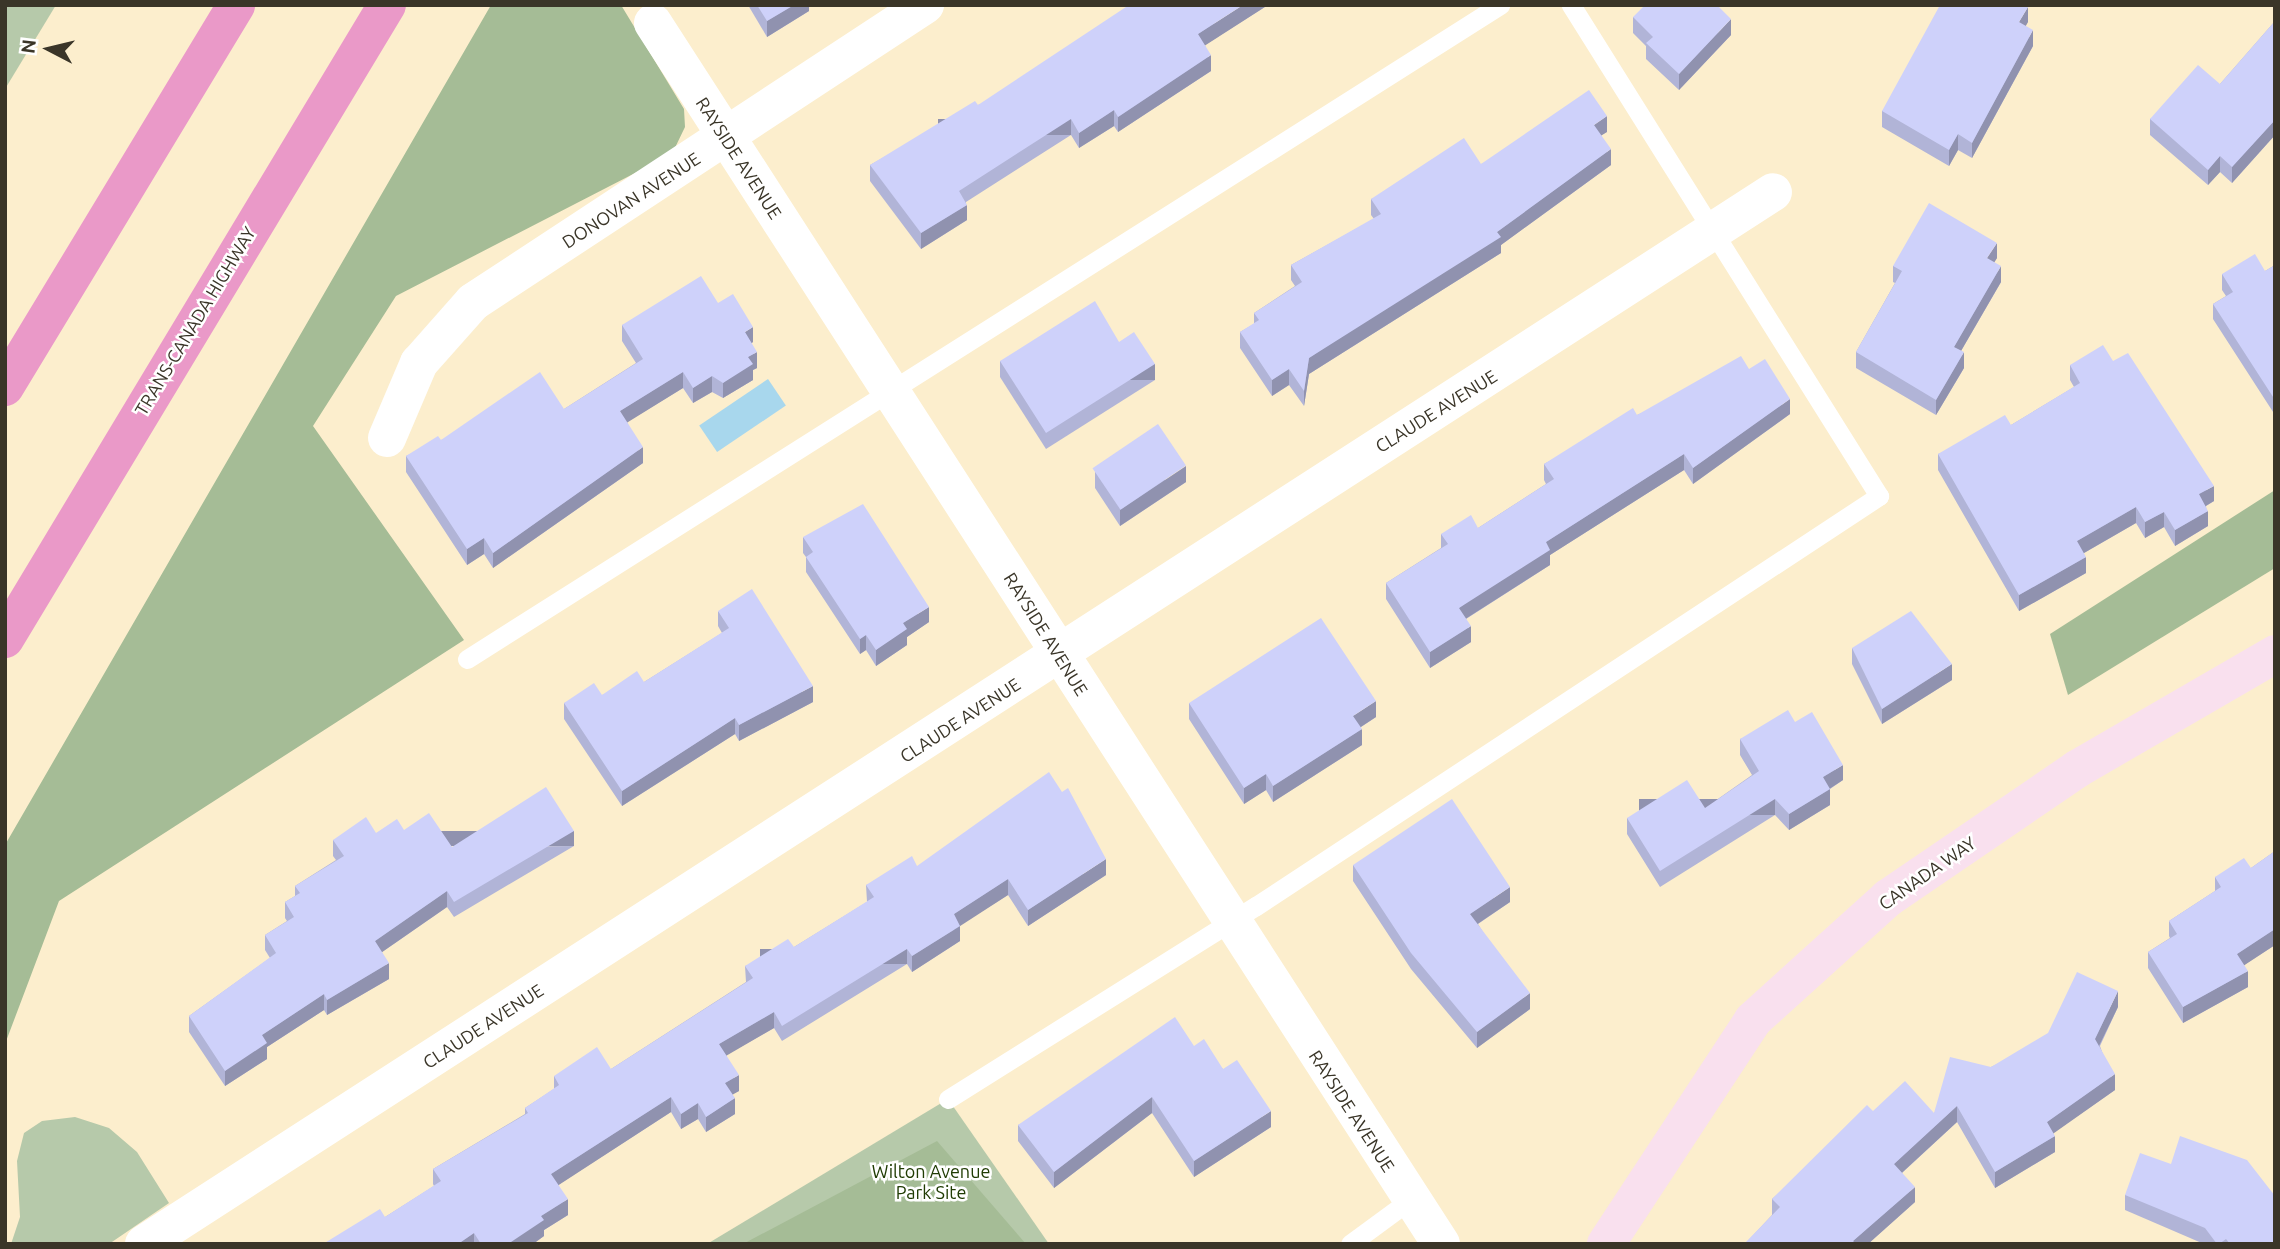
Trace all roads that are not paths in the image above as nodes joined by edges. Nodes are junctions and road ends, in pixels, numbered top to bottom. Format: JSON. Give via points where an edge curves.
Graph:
{"nodes":[{"id":1,"x":236,"y":5,"type":"edge"},
{"id":2,"x":387,"y":5,"type":"edge"},
{"id":3,"x":925,"y":5,"type":"edge"},
{"id":4,"x":1500,"y":5,"type":"edge"},
{"id":5,"x":1571,"y":5,"type":"edge"},
{"id":6,"x":653,"y":23,"type":"dead end"},
{"id":7,"x":725,"y":138,"type":"junction"},
{"id":8,"x":1773,"y":192,"type":"dead end"},
{"id":9,"x":1715,"y":234,"type":"junction"},
{"id":10,"x":5,"y":387,"type":"edge"},
{"id":11,"x":891,"y":387,"type":"junction"},
{"id":12,"x":387,"y":438,"type":"dead end"},
{"id":13,"x":5,"y":639,"type":"edge"},
{"id":14,"x":1058,"y":654,"type":"junction"},
{"id":15,"x":2275,"y":654,"type":"edge"},
{"id":16,"x":467,"y":659,"type":"dead end"},
{"id":17,"x":1229,"y":921,"type":"junction"},
{"id":18,"x":948,"y":1099,"type":"dead end"},
{"id":19,"x":1410,"y":1200,"type":"junction"},
{"id":20,"x":144,"y":1244,"type":"edge"},
{"id":21,"x":1350,"y":1244,"type":"edge"},
{"id":22,"x":1441,"y":1244,"type":"edge"},
{"id":23,"x":1606,"y":1244,"type":"edge"}],
"edges":[{"from":1,"to":10,"type":"highway"},
{"from":2,"to":13,"type":"highway","name":"TRANS-CANADA HIGHWAY"},
{"from":3,"to":7,"type":"street","name":"DONOVAN AVENUE"},
{"from":4,"to":11,"type":"lane"},
{"from":5,"to":9,"type":"lane"},
{"from":6,"to":7,"type":"street","name":"RAYSIDE AVENUE"},
{"from":7,"to":11,"type":"street","name":"RAYSIDE AVENUE"},
{"from":7,"to":12,"type":"street","name":"DONOVAN AVENUE","via":[[473,302],[419,363]]},
{"from":8,"to":9,"type":"street","name":"CLAUDE AVENUE"},
{"from":9,"to":14,"type":"street","name":"CLAUDE AVENUE"},
{"from":9,"to":17,"type":"lane","via":[[1879,495]]},
{"from":11,"to":14,"type":"street","name":"RAYSIDE AVENUE"},
{"from":11,"to":16,"type":"lane"},
{"from":14,"to":17,"type":"street","name":"RAYSIDE AVENUE"},
{"from":14,"to":20,"type":"street","name":"CLAUDE AVENUE"},
{"from":15,"to":23,"type":"main road","name":"CANADA WAY","via":[[2077,769],[1888,898],[1754,1020]]},
{"from":17,"to":18,"type":"lane"},
{"from":17,"to":19,"type":"street","name":"RAYSIDE AVENUE"},
{"from":19,"to":21,"type":"lane"},
{"from":19,"to":22,"type":"street","name":"RAYSIDE AVENUE"}]}
